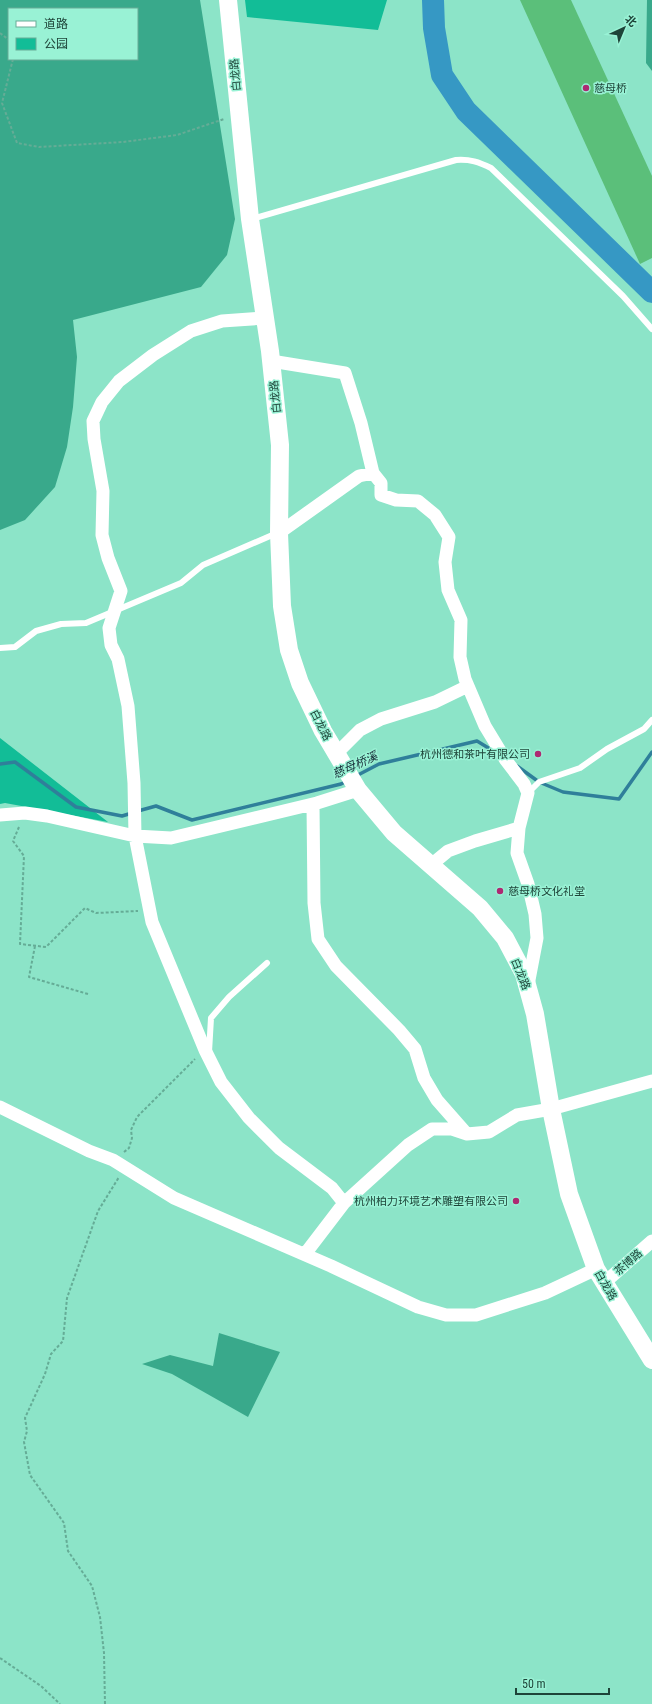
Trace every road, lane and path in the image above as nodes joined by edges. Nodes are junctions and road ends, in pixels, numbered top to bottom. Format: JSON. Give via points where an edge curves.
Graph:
{"nodes":[{"id":1,"x":228,"y":0,"type":"edge"},
{"id":2,"x":0,"y":33,"type":"edge"},
{"id":3,"x":8,"y":39,"type":"edge"},
{"id":4,"x":13,"y":60,"type":"edge"},
{"id":5,"x":238,"y":114,"type":"junction"},
{"id":6,"x":250,"y":219,"type":"junction"},
{"id":7,"x":265,"y":318,"type":"junction"},
{"id":8,"x":652,"y":329,"type":"edge"},
{"id":9,"x":271,"y":361,"type":"junction"},
{"id":10,"x":373,"y":473,"type":"junction"},
{"id":11,"x":279,"y":533,"type":"junction"},
{"id":12,"x":116,"y":610,"type":"junction"},
{"id":13,"x":0,"y":648,"type":"edge"},
{"id":14,"x":468,"y":686,"type":"junction"},
{"id":15,"x":652,"y":720,"type":"edge"},
{"id":16,"x":336,"y":754,"type":"junction"},
{"id":17,"x":358,"y":790,"type":"junction"},
{"id":18,"x":528,"y":793,"type":"junction"},
{"id":19,"x":313,"y":804,"type":"junction"},
{"id":20,"x":25,"y":813,"type":"junction"},
{"id":21,"x":0,"y":815,"type":"edge"},
{"id":22,"x":519,"y":828,"type":"junction"},
{"id":23,"x":135,"y":836,"type":"junction"},
{"id":24,"x":431,"y":865,"type":"junction"},
{"id":25,"x":149,"y":910,"type":"junction"},
{"id":26,"x":35,"y":946,"type":"junction"},
{"id":27,"x":267,"y":963,"type":"dead end"},
{"id":28,"x":528,"y":988,"type":"junction"},
{"id":29,"x":88,"y":994,"type":"dead end"},
{"id":30,"x":207,"y":1053,"type":"junction"},
{"id":31,"x":652,"y":1081,"type":"edge"},
{"id":32,"x":0,"y":1107,"type":"edge"},
{"id":33,"x":551,"y":1109,"type":"junction"},
{"id":34,"x":467,"y":1134,"type":"junction"},
{"id":35,"x":112,"y":1160,"type":"junction"},
{"id":36,"x":125,"y":1168,"type":"junction"},
{"id":37,"x":344,"y":1203,"type":"junction"},
{"id":38,"x":652,"y":1241,"type":"edge"},
{"id":39,"x":305,"y":1254,"type":"junction"},
{"id":40,"x":600,"y":1276,"type":"junction"},
{"id":41,"x":652,"y":1360,"type":"edge"},
{"id":42,"x":0,"y":1658,"type":"edge"},
{"id":43,"x":60,"y":1704,"type":"edge"},
{"id":44,"x":105,"y":1704,"type":"edge"}],
"edges":[{"from":1,"to":5,"type":"street","name":"白龙路"},
{"from":2,"to":3,"type":"path"},
{"from":4,"to":5,"type":"path","via":[[2,103],[17,143],[39,147],[123,142],[177,135]]},
{"from":5,"to":6,"type":"street","name":"白龙路"},
{"from":6,"to":7,"type":"street","name":"白龙路"},
{"from":6,"to":8,"type":"lane","via":[[456,160],[478,162],[491,168],[623,296]]},
{"from":7,"to":9,"type":"street","name":"白龙路"},
{"from":7,"to":12,"type":"street","via":[[222,321],[192,331],[153,355],[119,381],[102,402],[93,421],[94,439],[103,491],[102,535],[120,591]]},
{"from":9,"to":10,"type":"street","via":[[345,373]]},
{"from":9,"to":11,"type":"street","name":"白龙路","via":[[280,445]]},
{"from":10,"to":11,"type":"street","via":[[359,476]]},
{"from":10,"to":14,"type":"street","via":[[381,483],[381,496],[418,501],[435,515],[449,537],[445,562],[448,590],[461,620],[460,657]]},
{"from":11,"to":12,"type":"lane","via":[[203,565],[181,583]]},
{"from":11,"to":16,"type":"street","name":"白龙路","via":[[282,606],[289,650],[300,683]]},
{"from":12,"to":13,"type":"lane","via":[[86,623],[62,624],[36,631],[15,647]]},
{"from":12,"to":23,"type":"street","via":[[109,628],[111,645],[118,658],[128,706]]},
{"from":14,"to":16,"type":"street","via":[[435,702],[374,722],[360,730]]},
{"from":14,"to":18,"type":"street","via":[[485,726]]},
{"from":15,"to":18,"type":"lane","via":[[644,728],[580,768],[539,782]]},
{"from":16,"to":17,"type":"street","name":"白龙路"},
{"from":17,"to":19,"type":"street"},
{"from":17,"to":24,"type":"street","name":"白龙路","via":[[394,833]]},
{"from":18,"to":22,"type":"street"},
{"from":19,"to":23,"type":"street","via":[[171,838]]},
{"from":19,"to":34,"type":"street","via":[[314,903],[318,938],[336,966],[415,1049],[424,1078],[437,1100]]},
{"from":20,"to":21,"type":"street"},
{"from":20,"to":23,"type":"street"},
{"from":20,"to":26,"type":"path","via":[[13,841],[24,856],[20,944]]},
{"from":22,"to":24,"type":"street","via":[[474,841],[448,852]]},
{"from":22,"to":28,"type":"street","via":[[517,853],[528,884],[537,938]]},
{"from":23,"to":25,"type":"street"},
{"from":24,"to":28,"type":"street","name":"白龙路","via":[[480,908],[503,936],[524,974]]},
{"from":25,"to":26,"type":"path","via":[[96,912],[85,908],[46,947]]},
{"from":25,"to":30,"type":"street"},
{"from":26,"to":29,"type":"path","via":[[29,977]]},
{"from":27,"to":30,"type":"lane","via":[[229,997],[211,1018]]},
{"from":28,"to":33,"type":"street","name":"白龙路","via":[[535,1014]]},
{"from":30,"to":35,"type":"path","via":[[137,1117],[131,1130],[129,1148]]},
{"from":30,"to":37,"type":"street","via":[[221,1082],[249,1118],[279,1148],[332,1188]]},
{"from":31,"to":33,"type":"street"},
{"from":32,"to":35,"type":"street","name":"茶博路"},
{"from":33,"to":34,"type":"street","via":[[517,1115],[489,1132]]},
{"from":33,"to":40,"type":"street","name":"白龙路","via":[[569,1194]]},
{"from":34,"to":37,"type":"street","via":[[452,1128],[432,1129],[408,1145]]},
{"from":35,"to":36,"type":"street","name":"茶博路"},
{"from":36,"to":39,"type":"street","name":"茶博路","via":[[174,1198]]},
{"from":36,"to":44,"type":"path","via":[[98,1211],[67,1298],[63,1341],[51,1354],[26,1418],[27,1431],[24,1442],[30,1475],[64,1522],[68,1551],[92,1586],[100,1617],[104,1653]]},
{"from":37,"to":39,"type":"street"},
{"from":38,"to":40,"type":"street","name":"茶博路"},
{"from":39,"to":40,"type":"street","name":"茶博路","via":[[418,1308],[446,1314],[476,1315]]},
{"from":40,"to":41,"type":"street","name":"白龙路"},
{"from":42,"to":43,"type":"path","via":[[41,1686]]}]}
